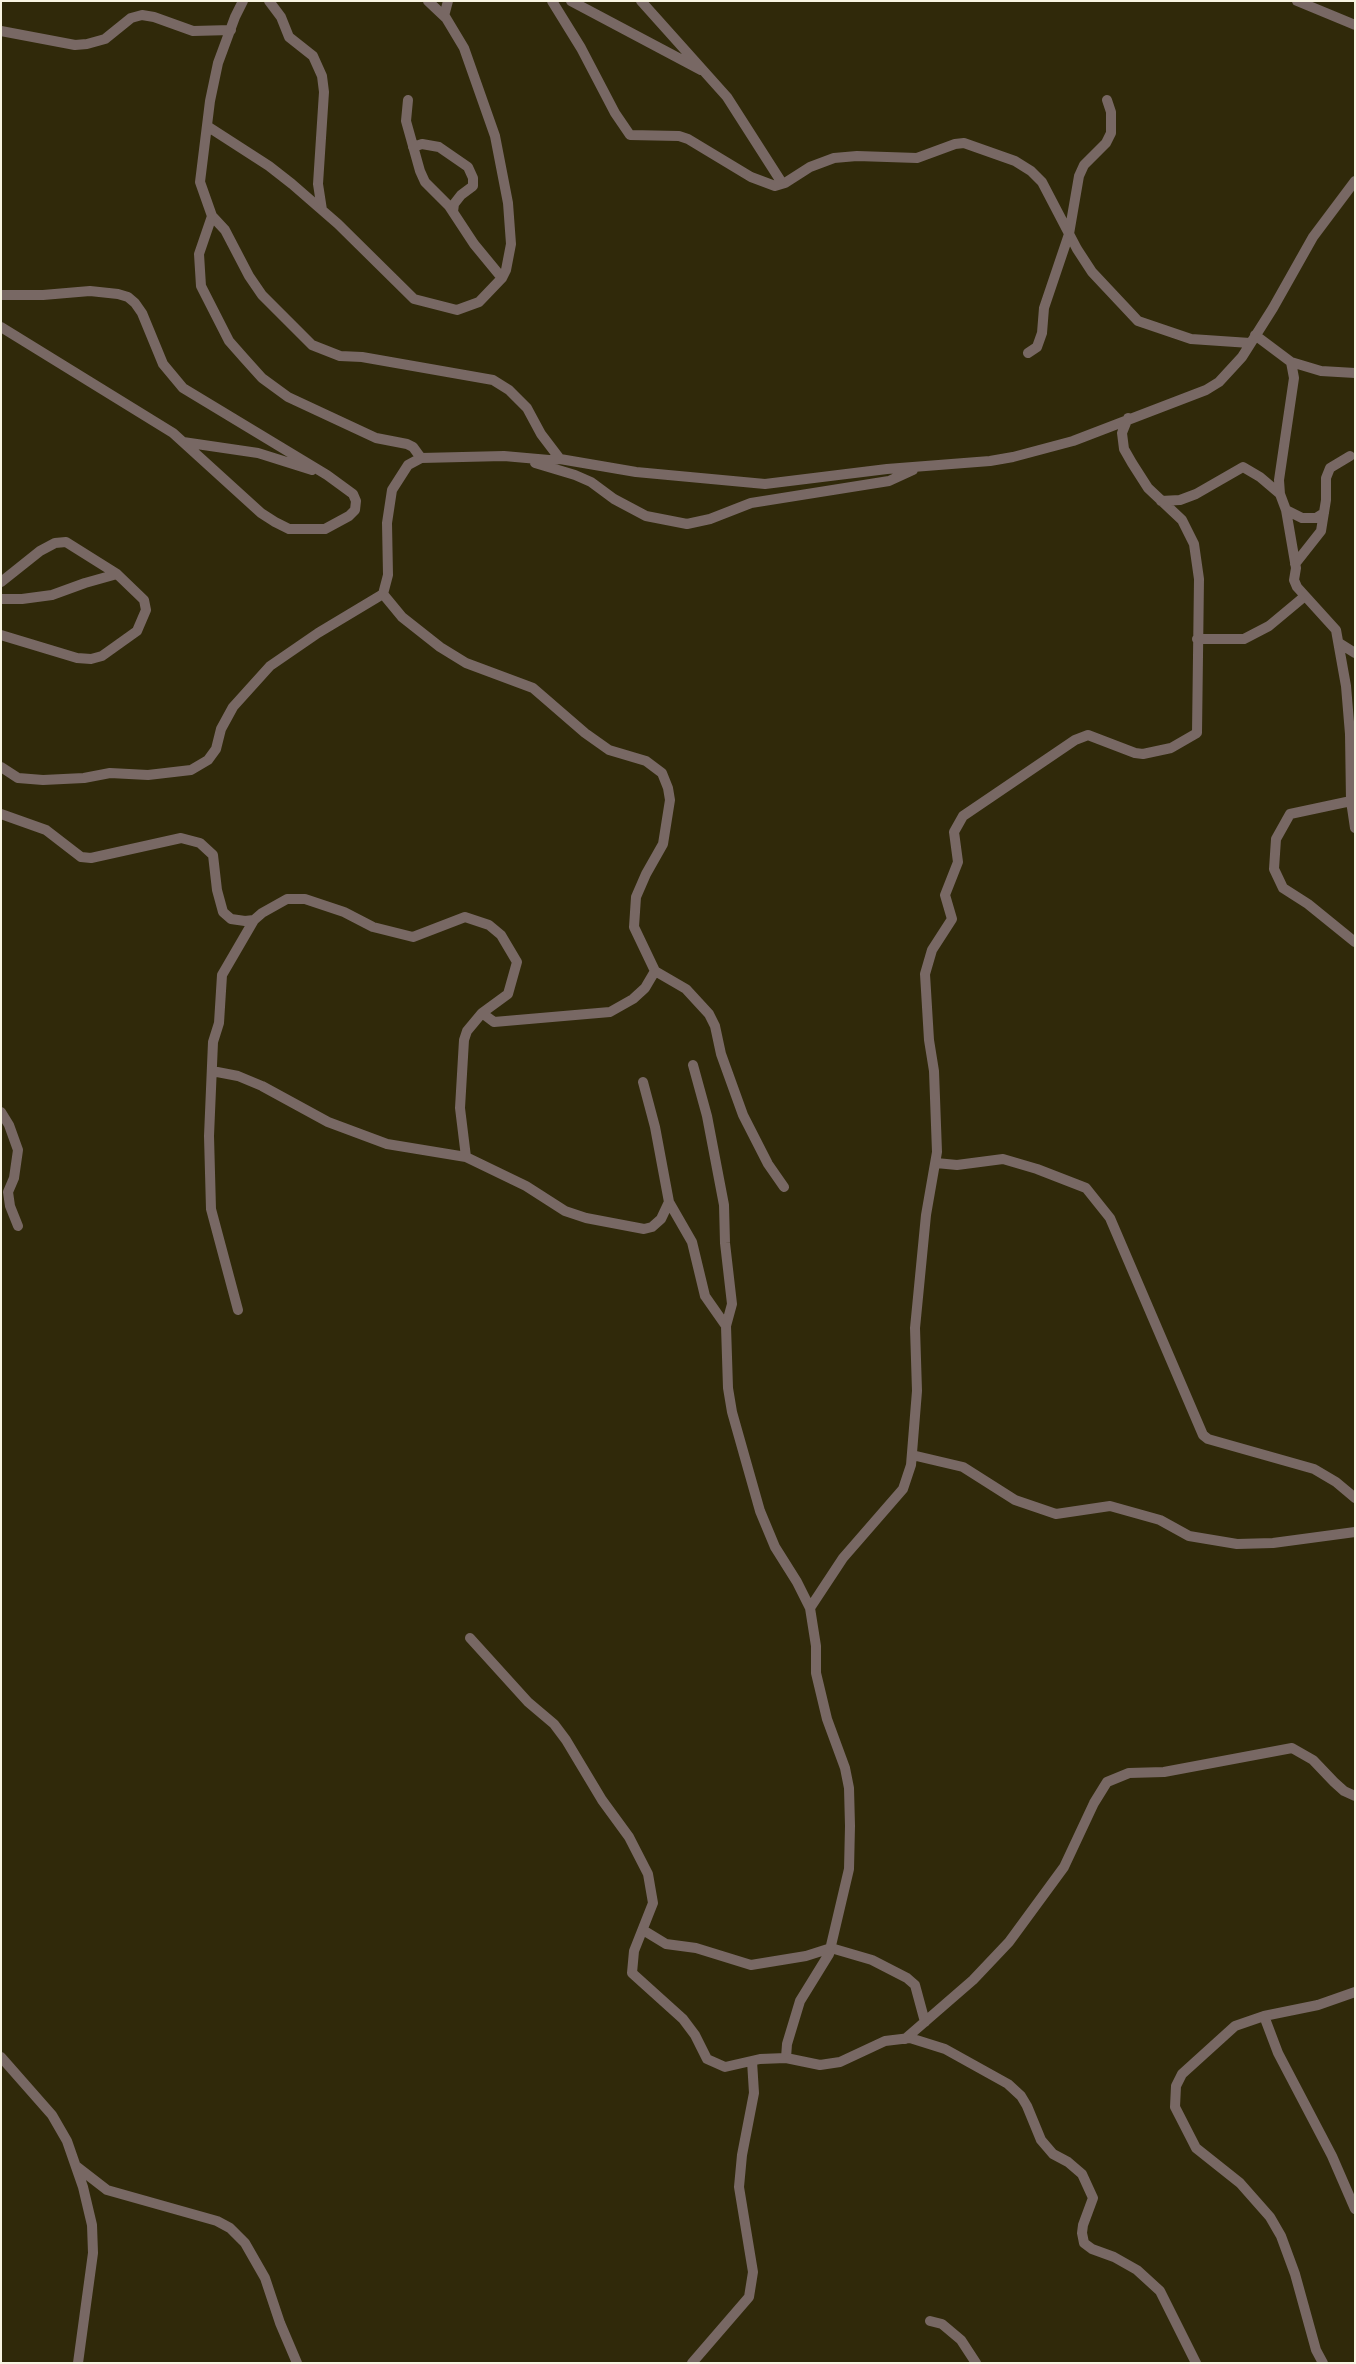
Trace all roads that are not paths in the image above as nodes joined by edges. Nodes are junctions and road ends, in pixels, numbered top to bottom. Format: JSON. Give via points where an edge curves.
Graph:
{"nodes":[{"id":1,"x":243,"y":1,"type":"edge"},
{"id":2,"x":269,"y":1,"type":"edge"},
{"id":3,"x":428,"y":1,"type":"edge"},
{"id":4,"x":448,"y":1,"type":"edge"},
{"id":5,"x":552,"y":1,"type":"edge"},
{"id":6,"x":572,"y":1,"type":"edge"},
{"id":7,"x":641,"y":1,"type":"edge"},
{"id":8,"x":1297,"y":1,"type":"edge"},
{"id":9,"x":444,"y":16,"type":"junction"},
{"id":10,"x":1355,"y":25,"type":"edge"},
{"id":11,"x":231,"y":30,"type":"junction"},
{"id":12,"x":1,"y":31,"type":"edge"},
{"id":13,"x":709,"y":75,"type":"junction"},
{"id":14,"x":408,"y":100,"type":"dead end"},
{"id":15,"x":1107,"y":100,"type":"dead end"},
{"id":16,"x":207,"y":126,"type":"junction"},
{"id":17,"x":413,"y":147,"type":"junction"},
{"id":18,"x":1355,"y":181,"type":"edge"},
{"id":19,"x":782,"y":184,"type":"junction"},
{"id":20,"x":322,"y":210,"type":"junction"},
{"id":21,"x":453,"y":212,"type":"junction"},
{"id":22,"x":212,"y":216,"type":"junction"},
{"id":23,"x":1069,"y":234,"type":"junction"},
{"id":24,"x":502,"y":278,"type":"junction"},
{"id":25,"x":1,"y":295,"type":"edge"},
{"id":26,"x":1,"y":327,"type":"edge"},
{"id":27,"x":1253,"y":339,"type":"junction"},
{"id":28,"x":1028,"y":353,"type":"dead end"},
{"id":29,"x":1292,"y":362,"type":"junction"},
{"id":30,"x":1355,"y":372,"type":"edge"},
{"id":31,"x":1128,"y":418,"type":"junction"},
{"id":32,"x":183,"y":442,"type":"junction"},
{"id":33,"x":1350,"y":456,"type":"dead end"},
{"id":34,"x":421,"y":458,"type":"junction"},
{"id":35,"x":522,"y":459,"type":"junction"},
{"id":36,"x":560,"y":459,"type":"junction"},
{"id":37,"x":922,"y":467,"type":"junction"},
{"id":38,"x":327,"y":475,"type":"junction"},
{"id":39,"x":1280,"y":494,"type":"junction"},
{"id":40,"x":1161,"y":501,"type":"junction"},
{"id":41,"x":1286,"y":510,"type":"junction"},
{"id":42,"x":1324,"y":513,"type":"junction"},
{"id":43,"x":1295,"y":564,"type":"junction"},
{"id":44,"x":117,"y":574,"type":"junction"},
{"id":45,"x":1,"y":582,"type":"edge"},
{"id":46,"x":383,"y":594,"type":"junction"},
{"id":47,"x":1305,"y":596,"type":"junction"},
{"id":48,"x":1,"y":599,"type":"edge"},
{"id":49,"x":1,"y":635,"type":"edge"},
{"id":50,"x":1198,"y":639,"type":"junction"},
{"id":51,"x":1339,"y":643,"type":"junction"},
{"id":52,"x":1355,"y":653,"type":"edge"},
{"id":53,"x":1350,"y":706,"type":"edge"},
{"id":54,"x":1,"y":766,"type":"edge"},
{"id":55,"x":1352,"y":802,"type":"junction"},
{"id":56,"x":1,"y":814,"type":"edge"},
{"id":57,"x":1355,"y":828,"type":"edge"},
{"id":58,"x":254,"y":920,"type":"junction"},
{"id":59,"x":1355,"y":942,"type":"edge"},
{"id":60,"x":655,"y":971,"type":"junction"},
{"id":61,"x":482,"y":1013,"type":"junction"},
{"id":62,"x":693,"y":1065,"type":"dead end"},
{"id":63,"x":212,"y":1071,"type":"junction"},
{"id":64,"x":643,"y":1082,"type":"dead end"},
{"id":65,"x":1,"y":1112,"type":"edge"},
{"id":66,"x":466,"y":1157,"type":"junction"},
{"id":67,"x":936,"y":1163,"type":"junction"},
{"id":68,"x":784,"y":1187,"type":"dead end"},
{"id":69,"x":669,"y":1202,"type":"junction"},
{"id":70,"x":18,"y":1226,"type":"dead end"},
{"id":71,"x":238,"y":1310,"type":"dead end"},
{"id":72,"x":726,"y":1326,"type":"junction"},
{"id":73,"x":912,"y":1455,"type":"junction"},
{"id":74,"x":1355,"y":1498,"type":"edge"},
{"id":75,"x":1355,"y":1532,"type":"edge"},
{"id":76,"x":810,"y":1608,"type":"junction"},
{"id":77,"x":470,"y":1638,"type":"dead end"},
{"id":78,"x":1355,"y":1796,"type":"edge"},
{"id":79,"x":643,"y":1930,"type":"junction"},
{"id":80,"x":830,"y":1948,"type":"junction"},
{"id":81,"x":1355,"y":1992,"type":"edge"},
{"id":82,"x":1264,"y":2016,"type":"junction"},
{"id":83,"x":925,"y":2022,"type":"junction"},
{"id":84,"x":905,"y":2039,"type":"junction"},
{"id":85,"x":1,"y":2057,"type":"edge"},
{"id":86,"x":786,"y":2058,"type":"junction"},
{"id":87,"x":752,"y":2061,"type":"junction"},
{"id":88,"x":76,"y":2166,"type":"junction"},
{"id":89,"x":1355,"y":2209,"type":"edge"},
{"id":90,"x":930,"y":2321,"type":"dead end"},
{"id":91,"x":78,"y":2363,"type":"edge"},
{"id":92,"x":297,"y":2363,"type":"edge"},
{"id":93,"x":692,"y":2363,"type":"edge"},
{"id":94,"x":976,"y":2363,"type":"edge"},
{"id":95,"x":1196,"y":2363,"type":"edge"},
{"id":96,"x":1323,"y":2363,"type":"edge"}],
"edges":[{"from":1,"to":11,"type":"street"},
{"from":2,"to":20,"type":"street","via":[[278,12],[288,37],[313,56],[322,76],[324,92],[318,178]]},
{"from":3,"to":9,"type":"street"},
{"from":4,"to":9,"type":"street"},
{"from":5,"to":19,"type":"street","via":[[630,135],[679,136],[766,184]]},
{"from":6,"to":13,"type":"street"},
{"from":7,"to":13,"type":"street"},
{"from":8,"to":10,"type":"street"},
{"from":9,"to":24,"type":"street","via":[[464,48],[495,136],[508,203],[511,244]]},
{"from":11,"to":12,"type":"street","via":[[193,32],[142,15],[131,18],[105,39],[88,44],[67,44]]},
{"from":11,"to":16,"type":"street","via":[[218,63]]},
{"from":13,"to":19,"type":"street","via":[[744,121]]},
{"from":14,"to":17,"type":"street","via":[[406,121]]},
{"from":15,"to":23,"type":"street","via":[[1111,112],[1111,133],[1106,144],[1092,156],[1079,176]]},
{"from":16,"to":20,"type":"street","via":[[270,166]]},
{"from":16,"to":22,"type":"street","via":[[200,182]]},
{"from":17,"to":21,"type":"street","via":[[425,182]]},
{"from":17,"to":21,"type":"street","via":[[422,144],[439,147],[468,168],[473,186],[454,204]]},
{"from":18,"to":27,"type":"street","via":[[1313,237]]},
{"from":19,"to":23,"type":"street","via":[[810,166],[834,158],[917,158],[964,143],[1015,161],[1031,171],[1042,182]]},
{"from":20,"to":24,"type":"street","via":[[414,300],[457,310],[478,302]]},
{"from":21,"to":24,"type":"street"},
{"from":22,"to":34,"type":"street","via":[[199,254],[201,286],[229,341],[262,378],[288,397],[376,438],[407,444]]},
{"from":22,"to":36,"type":"street","via":[[225,230],[262,295],[312,346],[340,356],[493,380],[527,408]]},
{"from":23,"to":27,"type":"street","via":[[1092,272],[1138,321],[1191,339]]},
{"from":23,"to":28,"type":"street","via":[[1044,308],[1042,333],[1036,346]]},
{"from":25,"to":38,"type":"street","via":[[90,292],[128,297],[142,313],[164,364],[183,388]]},
{"from":26,"to":32,"type":"street","via":[[134,408]]},
{"from":27,"to":29,"type":"street"},
{"from":27,"to":31,"type":"street","via":[[1242,357],[1219,382],[1206,390]]},
{"from":29,"to":30,"type":"street","via":[[1321,371]]},
{"from":29,"to":39,"type":"street","via":[[1294,378],[1279,480]]},
{"from":31,"to":37,"type":"street","via":[[1073,441],[1013,457]]},
{"from":31,"to":40,"type":"street","via":[[1122,433],[1124,449],[1148,488]]},
{"from":32,"to":38,"type":"street","via":[[258,453]]},
{"from":32,"to":38,"type":"street","via":[[261,513],[289,529],[325,529],[355,510],[353,494]]},
{"from":33,"to":42,"type":"street","via":[[1330,468],[1326,478]]},
{"from":34,"to":35,"type":"street","via":[[504,456]]},
{"from":34,"to":46,"type":"street","via":[[408,465],[392,490],[387,524],[388,575]]},
{"from":35,"to":36,"type":"street"},
{"from":35,"to":37,"type":"street","via":[[575,475],[646,516],[686,524],[710,519],[751,503],[889,481]]},
{"from":36,"to":37,"type":"street","via":[[636,472],[765,484]]},
{"from":39,"to":40,"type":"street","via":[[1243,467],[1196,494],[1180,500]]},
{"from":39,"to":41,"type":"street"},
{"from":40,"to":50,"type":"street","via":[[1182,520],[1194,544],[1199,579]]},
{"from":41,"to":42,"type":"street","via":[[1302,518],[1316,518]]},
{"from":41,"to":43,"type":"street"},
{"from":42,"to":43,"type":"street","via":[[1321,532]]},
{"from":43,"to":47,"type":"street","via":[[1294,580]]},
{"from":44,"to":45,"type":"street","via":[[66,542],[54,543],[40,550]]},
{"from":44,"to":48,"type":"street","via":[[52,595]]},
{"from":44,"to":49,"type":"street","via":[[144,600],[146,610],[137,631],[102,656],[77,658]]},
{"from":46,"to":54,"type":"street","via":[[270,666],[233,707],[221,729],[216,749],[208,760],[191,770],[34,780],[18,778]]},
{"from":46,"to":60,"type":"street","via":[[415,629],[466,663],[533,688],[609,750],[646,761],[662,773],[670,800],[663,844],[636,897],[633,916],[638,939]]},
{"from":47,"to":50,"type":"street","via":[[1269,626],[1244,639]]},
{"from":47,"to":51,"type":"street","via":[[1336,630]]},
{"from":50,"to":67,"type":"street","via":[[1197,733],[1170,748],[1143,754],[1088,735],[1075,740],[963,816],[954,832],[958,862],[945,895],[952,919],[932,950],[925,974],[934,1071]]},
{"from":51,"to":52,"type":"street"},
{"from":51,"to":53,"type":"street"},
{"from":53,"to":55,"type":"street"},
{"from":55,"to":57,"type":"street"},
{"from":55,"to":59,"type":"street","via":[[1290,814],[1276,839],[1274,869],[1283,888]]},
{"from":56,"to":58,"type":"street","via":[[46,830],[81,857],[91,858],[181,838],[200,843],[213,855],[223,912],[231,918]]},
{"from":58,"to":61,"type":"street","via":[[287,899],[305,899],[344,912],[373,927],[413,937],[465,917],[489,925],[501,934],[517,962],[508,994]]},
{"from":58,"to":63,"type":"street","via":[[222,975]]},
{"from":60,"to":61,"type":"street","via":[[645,988],[633,999],[610,1012],[494,1022]]},
{"from":60,"to":68,"type":"street","via":[[686,990],[709,1014],[743,1115],[768,1164]]},
{"from":61,"to":66,"type":"street","via":[[464,1040],[460,1108]]},
{"from":62,"to":72,"type":"street","via":[[707,1116],[724,1205],[732,1304]]},
{"from":63,"to":66,"type":"street","via":[[246,1079],[328,1122],[387,1144]]},
{"from":63,"to":71,"type":"street","via":[[211,1209]]},
{"from":64,"to":69,"type":"street"},
{"from":65,"to":70,"type":"street","via":[[18,1150],[14,1178],[8,1192]]},
{"from":66,"to":69,"type":"street","via":[[526,1186],[565,1211],[586,1218],[652,1228],[661,1219]]},
{"from":67,"to":73,"type":"street","via":[[926,1215],[915,1328],[917,1391]]},
{"from":67,"to":74,"type":"street","via":[[1003,1159],[1086,1188],[1110,1218],[1203,1435],[1208,1440],[1314,1469]]},
{"from":69,"to":72,"type":"street","via":[[692,1242],[705,1296]]},
{"from":72,"to":76,"type":"street","via":[[732,1412],[760,1511],[775,1546]]},
{"from":73,"to":75,"type":"street","via":[[963,1467],[1015,1500],[1056,1514],[1110,1506],[1160,1520],[1189,1536],[1238,1544],[1273,1543]]},
{"from":73,"to":76,"type":"street","via":[[912,1465],[903,1489],[843,1558]]},
{"from":76,"to":80,"type":"street","via":[[816,1673],[848,1788],[848,1869]]},
{"from":77,"to":79,"type":"street","via":[[528,1702],[554,1724],[629,1838],[648,1874],[653,1903]]},
{"from":78,"to":83,"type":"street","via":[[1334,1782],[1313,1760],[1292,1748],[1164,1772],[1128,1773],[1107,1782],[1064,1867],[1009,1942],[973,1980]]},
{"from":79,"to":80,"type":"street","via":[[666,1944],[696,1948],[751,1965],[806,1956]]},
{"from":79,"to":87,"type":"street","via":[[634,1950],[632,1973],[683,2019],[707,2059],[725,2067]]},
{"from":80,"to":83,"type":"street","via":[[872,1960],[907,1978],[915,1985]]},
{"from":80,"to":86,"type":"street","via":[[800,2001]]},
{"from":81,"to":82,"type":"street","via":[[1318,2005]]},
{"from":82,"to":89,"type":"street","via":[[1278,2052],[1332,2156]]},
{"from":82,"to":96,"type":"street","via":[[1235,2026],[1182,2074],[1176,2086],[1175,2107],[1196,2148],[1240,2183],[1270,2217],[1281,2236],[1316,2350]]},
{"from":83,"to":84,"type":"street"},
{"from":84,"to":86,"type":"street","via":[[885,2041],[840,2062],[820,2064]]},
{"from":84,"to":95,"type":"street","via":[[945,2050],[1008,2084],[1021,2096],[1040,2140],[1053,2154],[1082,2174],[1093,2198],[1083,2225],[1084,2243],[1137,2270],[1160,2291]]},
{"from":85,"to":88,"type":"street","via":[[52,2115],[67,2141]]},
{"from":86,"to":87,"type":"street"},
{"from":87,"to":93,"type":"street","via":[[754,2092],[742,2155],[740,2187],[753,2272],[749,2297]]},
{"from":88,"to":91,"type":"street","via":[[92,2225],[93,2252]]},
{"from":88,"to":92,"type":"street","via":[[107,2190],[216,2221],[230,2228],[245,2243],[265,2278]]},
{"from":90,"to":94,"type":"street","via":[[942,2324],[961,2340]]}]}
